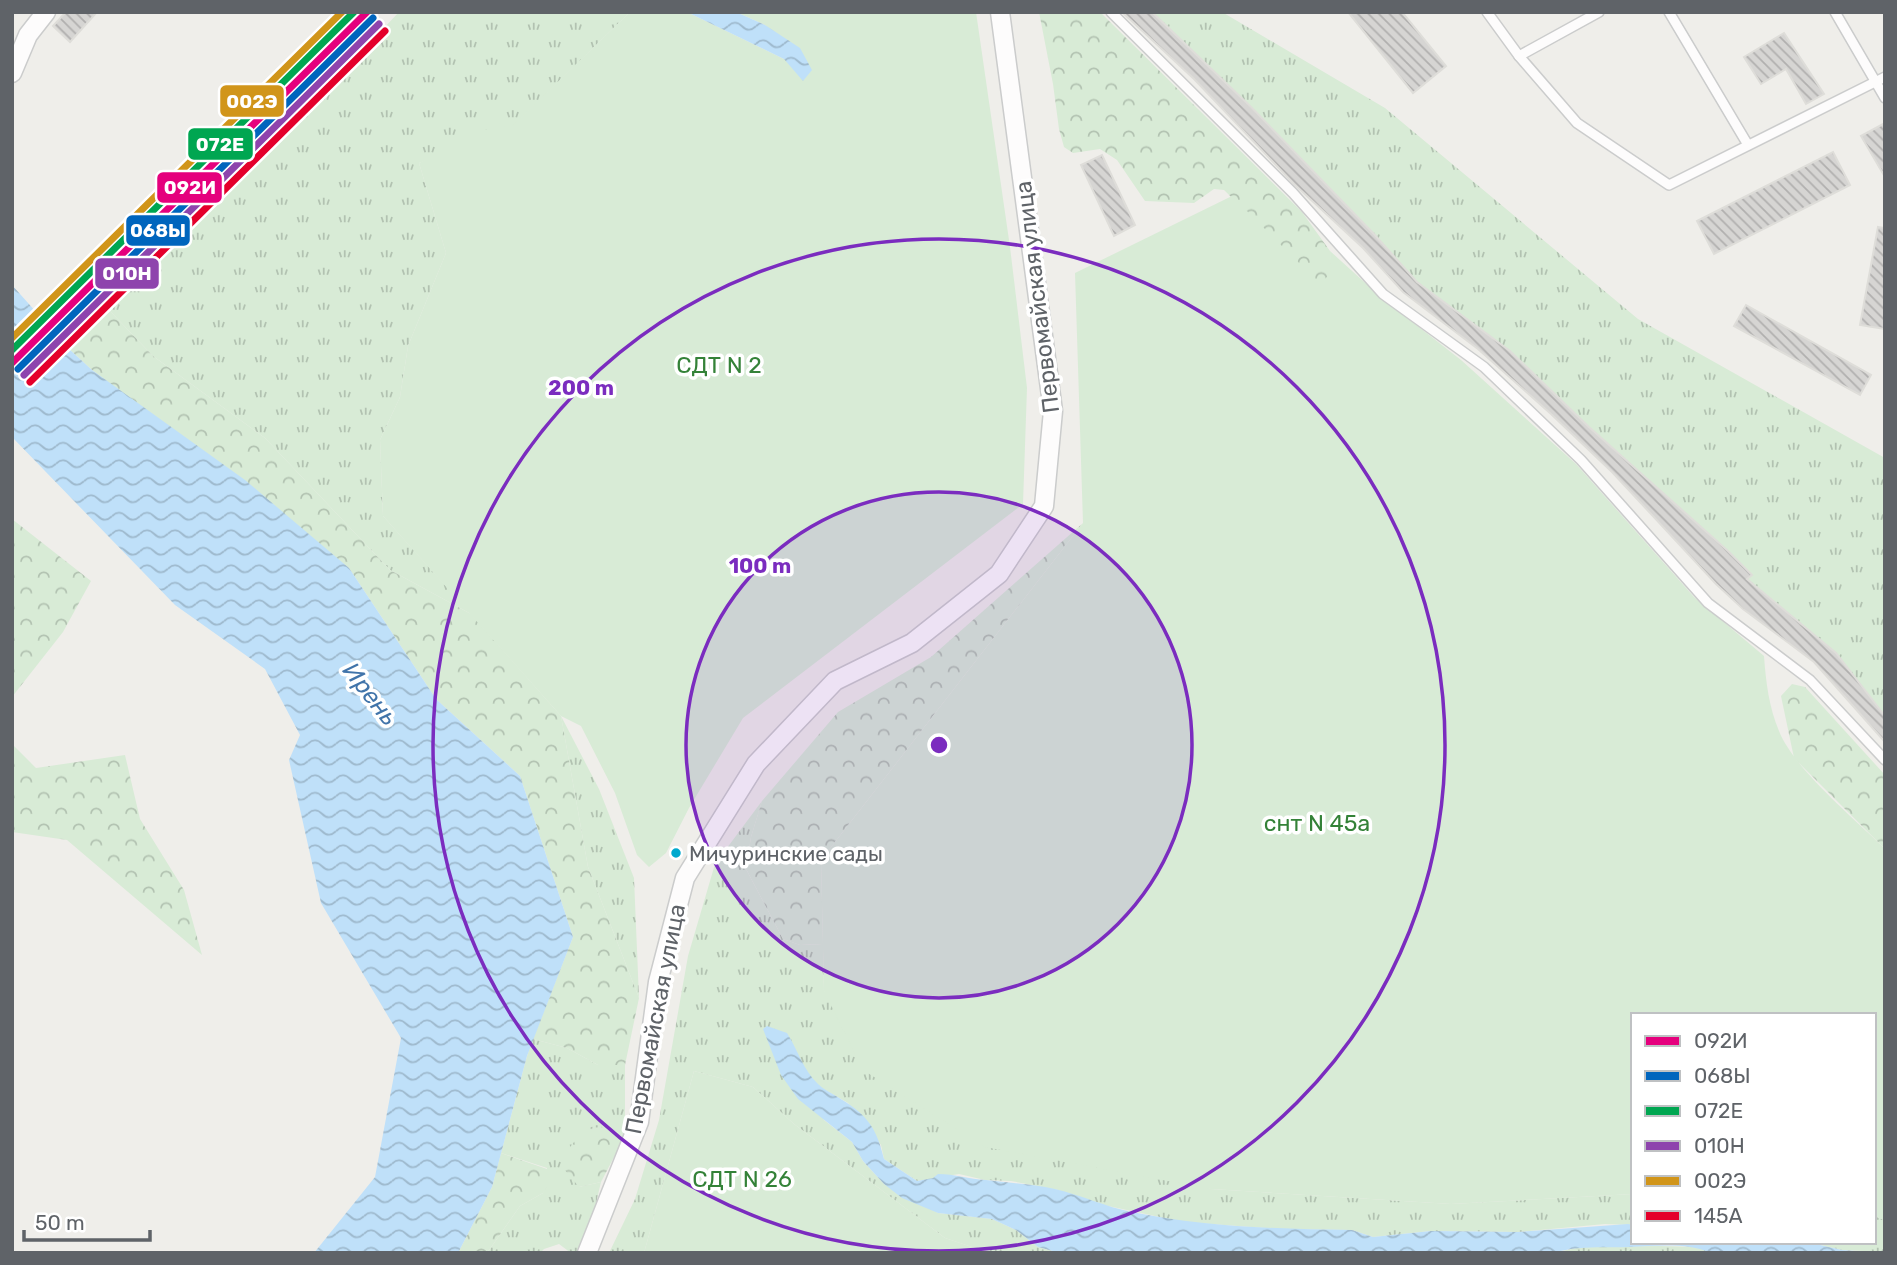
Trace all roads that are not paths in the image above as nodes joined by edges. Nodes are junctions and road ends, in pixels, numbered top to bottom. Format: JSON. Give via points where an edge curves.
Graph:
{"nodes":[{"id":1,"x":46,"y":12,"type":"edge"},
{"id":2,"x":1000,"y":12,"type":"edge"},
{"id":3,"x":1111,"y":12,"type":"edge"},
{"id":4,"x":1488,"y":12,"type":"edge"},
{"id":5,"x":1599,"y":12,"type":"edge"},
{"id":6,"x":1669,"y":12,"type":"edge"},
{"id":7,"x":1835,"y":12,"type":"edge"},
{"id":8,"x":1519,"y":56,"type":"junction"},
{"id":9,"x":12,"y":73,"type":"edge"},
{"id":10,"x":1881,"y":80,"type":"edge"},
{"id":11,"x":1885,"y":98,"type":"edge"},
{"id":12,"x":1748,"y":145,"type":"junction"},
{"id":13,"x":1885,"y":760,"type":"edge"},
{"id":14,"x":587,"y":1253,"type":"edge"}],
"edges":[{"from":1,"to":9,"type":"street","via":[[28,35]]},
{"from":2,"to":14,"type":"street","name":"Первомайская улица","via":[[1053,411],[1044,506],[999,574],[912,643],[835,681],[756,764],[685,878],[658,982],[639,1122]]},
{"from":3,"to":13,"type":"lane","via":[[1293,193],[1383,293],[1484,367],[1581,460],[1708,603],[1810,680]]},
{"from":4,"to":8,"type":"lane"},
{"from":5,"to":8,"type":"lane"},
{"from":6,"to":12,"type":"lane"},
{"from":7,"to":10,"type":"lane"},
{"from":8,"to":12,"type":"lane","via":[[1577,123],[1669,186]]},
{"from":10,"to":11,"type":"lane"},
{"from":10,"to":12,"type":"lane"}]}
